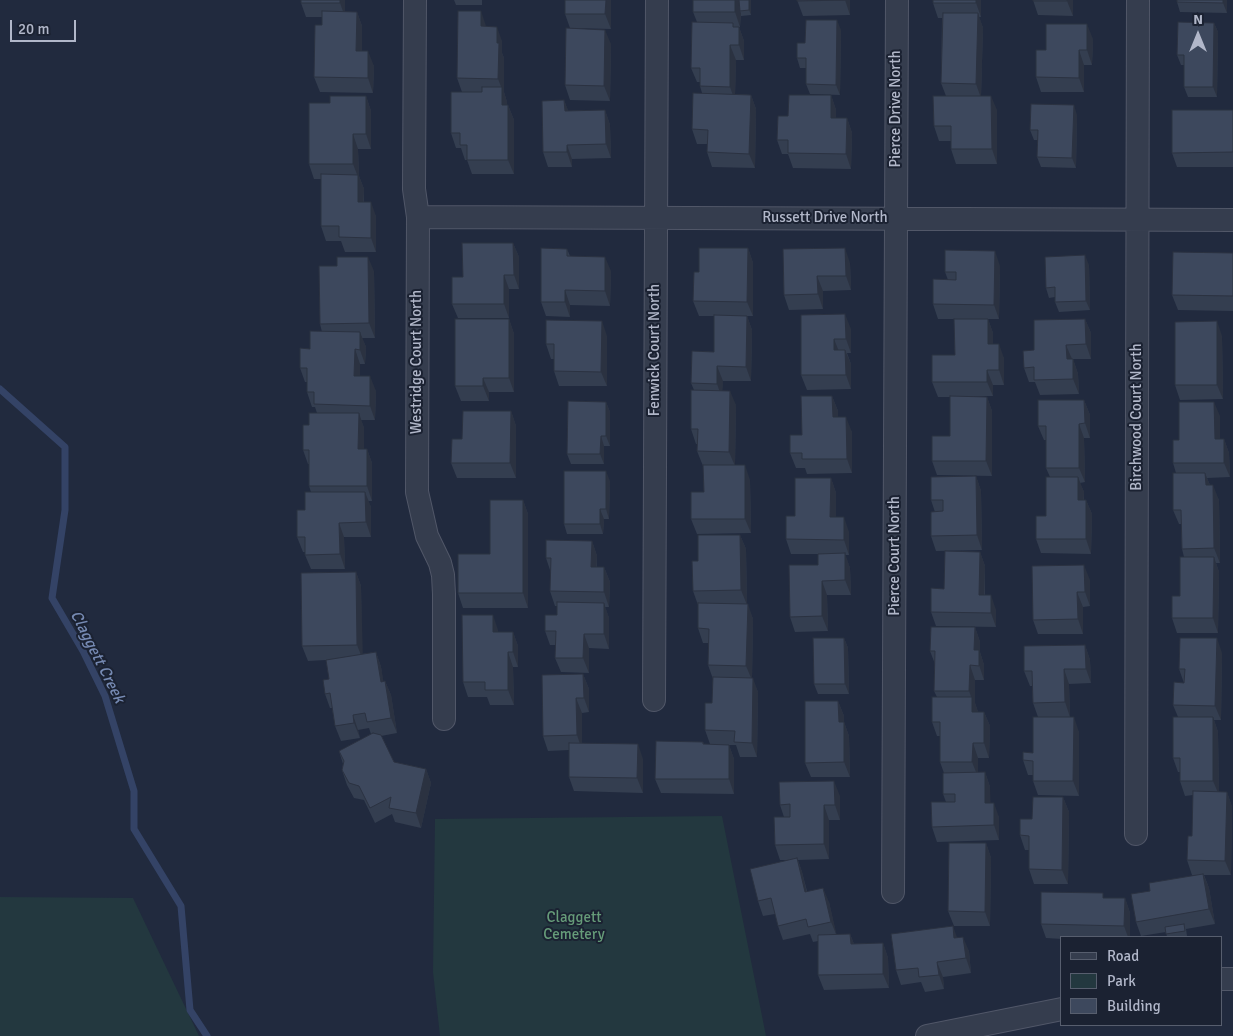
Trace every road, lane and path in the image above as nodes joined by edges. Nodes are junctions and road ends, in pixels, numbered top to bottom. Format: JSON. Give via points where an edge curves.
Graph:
{"nodes":[{"id":1,"x":415,"y":0,"type":"edge"},
{"id":2,"x":657,"y":0,"type":"edge"},
{"id":3,"x":897,"y":0,"type":"edge"},
{"id":4,"x":1138,"y":0,"type":"edge"},
{"id":5,"x":418,"y":217,"type":"junction"},
{"id":6,"x":656,"y":218,"type":"junction"},
{"id":7,"x":896,"y":219,"type":"junction"},
{"id":8,"x":1138,"y":220,"type":"junction"},
{"id":9,"x":1233,"y":220,"type":"edge"},
{"id":10,"x":654,"y":700,"type":"dead end"},
{"id":11,"x":444,"y":719,"type":"dead end"},
{"id":12,"x":1136,"y":834,"type":"dead end"},
{"id":13,"x":894,"y":892,"type":"dead end"},
{"id":14,"x":1060,"y":1009,"type":"edge"},
{"id":15,"x":928,"y":1036,"type":"edge"}],
"edges":[{"from":1,"to":5,"type":"street","name":"Westridge Court North","via":[[414,189]]},
{"from":2,"to":6,"type":"street","name":"Fenwick Court North"},
{"from":3,"to":7,"type":"street","name":"Pierce Drive North"},
{"from":4,"to":8,"type":"street","name":"Birchwood Court North"},
{"from":5,"to":6,"type":"street","name":"Russett Drive North"},
{"from":5,"to":11,"type":"street","name":"Westridge Court North","via":[[417,492],[427,536],[443,574]]},
{"from":6,"to":7,"type":"street","name":"Russett Drive North"},
{"from":6,"to":10,"type":"street","name":"Fenwick Court North"},
{"from":7,"to":8,"type":"street","name":"Russett Drive North"},
{"from":7,"to":13,"type":"street","name":"Pierce Court North"},
{"from":8,"to":9,"type":"street","name":"Russett Drive North"},
{"from":8,"to":12,"type":"street","name":"Birchwood Court North"},
{"from":14,"to":15,"type":"street"}]}
